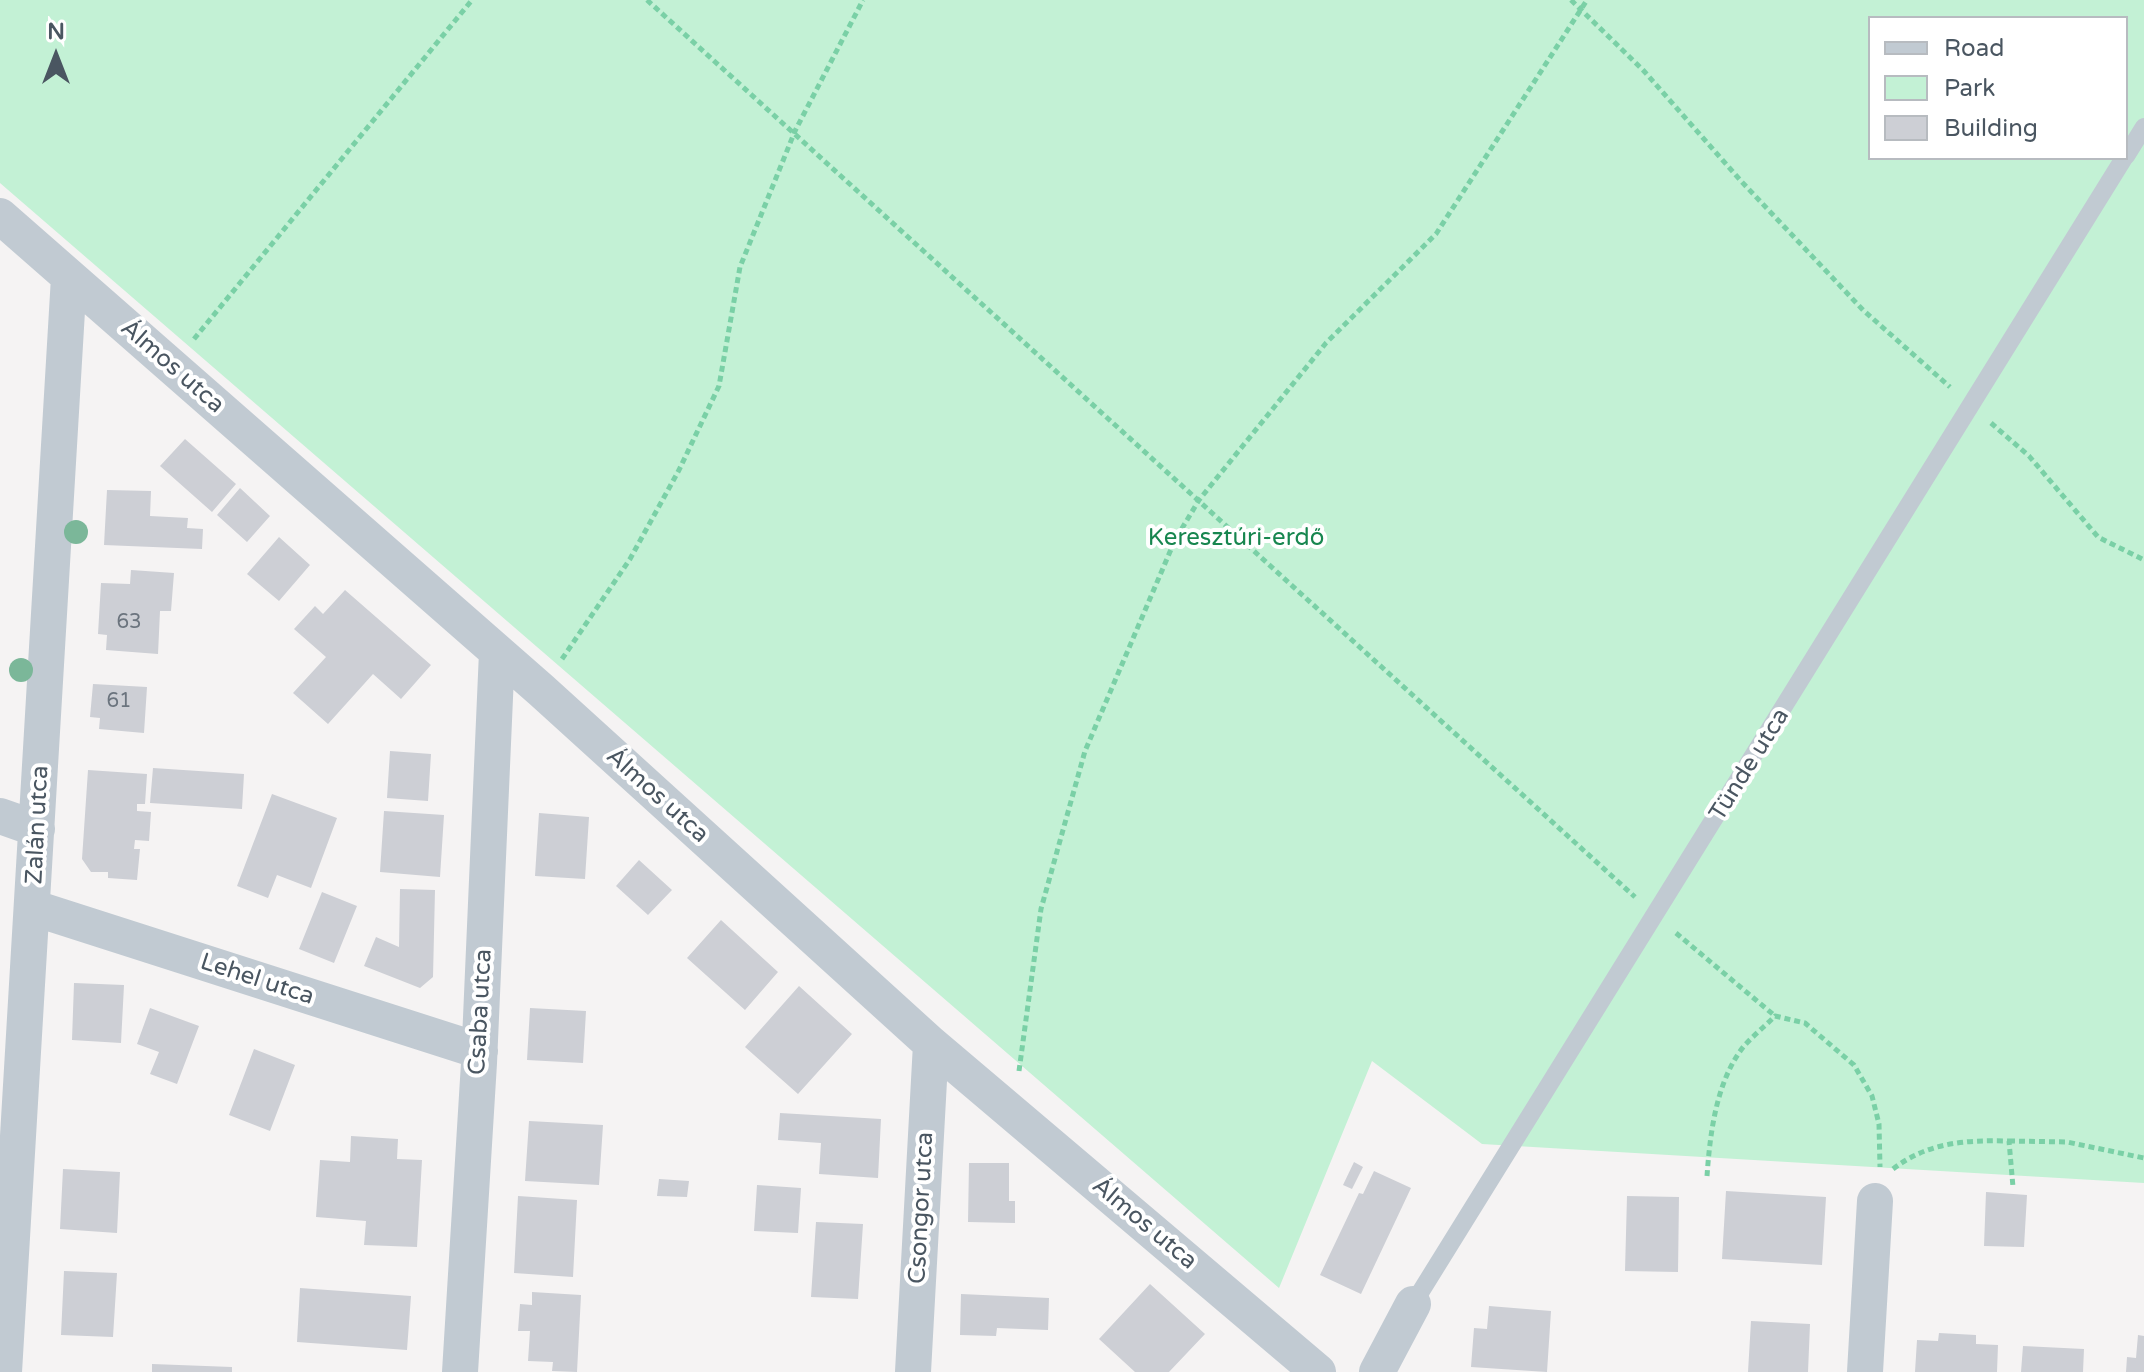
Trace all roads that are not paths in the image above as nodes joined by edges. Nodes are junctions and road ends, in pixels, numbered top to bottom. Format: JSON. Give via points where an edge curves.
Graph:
{"nodes":[{"id":1,"x":2144,"y":127,"type":"edge"},
{"id":2,"x":2128,"y":152,"type":"edge"},
{"id":3,"x":2123,"y":160,"type":"edge"},
{"id":4,"x":0,"y":216,"type":"edge"},
{"id":5,"x":69,"y":277,"type":"junction"},
{"id":6,"x":497,"y":652,"type":"junction"},
{"id":7,"x":0,"y":816,"type":"edge"},
{"id":8,"x":37,"y":829,"type":"junction"},
{"id":9,"x":34,"y":908,"type":"junction"},
{"id":10,"x":931,"y":1044,"type":"junction"},
{"id":11,"x":480,"y":1051,"type":"junction"},
{"id":12,"x":1882,"y":1183,"type":"road end"},
{"id":13,"x":1413,"y":1304,"type":"joint"},
{"id":14,"x":4,"y":1372,"type":"edge"},
{"id":15,"x":460,"y":1372,"type":"edge"},
{"id":16,"x":913,"y":1372,"type":"edge"},
{"id":17,"x":1318,"y":1372,"type":"edge"},
{"id":18,"x":1377,"y":1372,"type":"edge"},
{"id":19,"x":1865,"y":1372,"type":"edge"}],
"edges":[{"from":1,"to":2,"type":"lane","name":"Tünde utca"},
{"from":3,"to":13,"type":"lane","name":"Tünde utca"},
{"from":4,"to":5,"type":"street","name":"Álmos utca"},
{"from":5,"to":6,"type":"street","name":"Álmos utca"},
{"from":5,"to":8,"type":"street","name":"Zalán utca"},
{"from":6,"to":10,"type":"street","name":"Álmos utca"},
{"from":6,"to":11,"type":"street","name":"Csaba utca"},
{"from":7,"to":8,"type":"street"},
{"from":8,"to":9,"type":"street","name":"Zalán utca"},
{"from":9,"to":11,"type":"street","name":"Lehel utca"},
{"from":9,"to":14,"type":"street","name":"Zalán utca"},
{"from":10,"to":16,"type":"street","name":"Csongor utca"},
{"from":10,"to":17,"type":"street","name":"Álmos utca"},
{"from":11,"to":15,"type":"street","name":"Csaba utca"},
{"from":12,"to":19,"type":"street"},
{"from":13,"to":18,"type":"street","name":"Tünde utca"}]}
